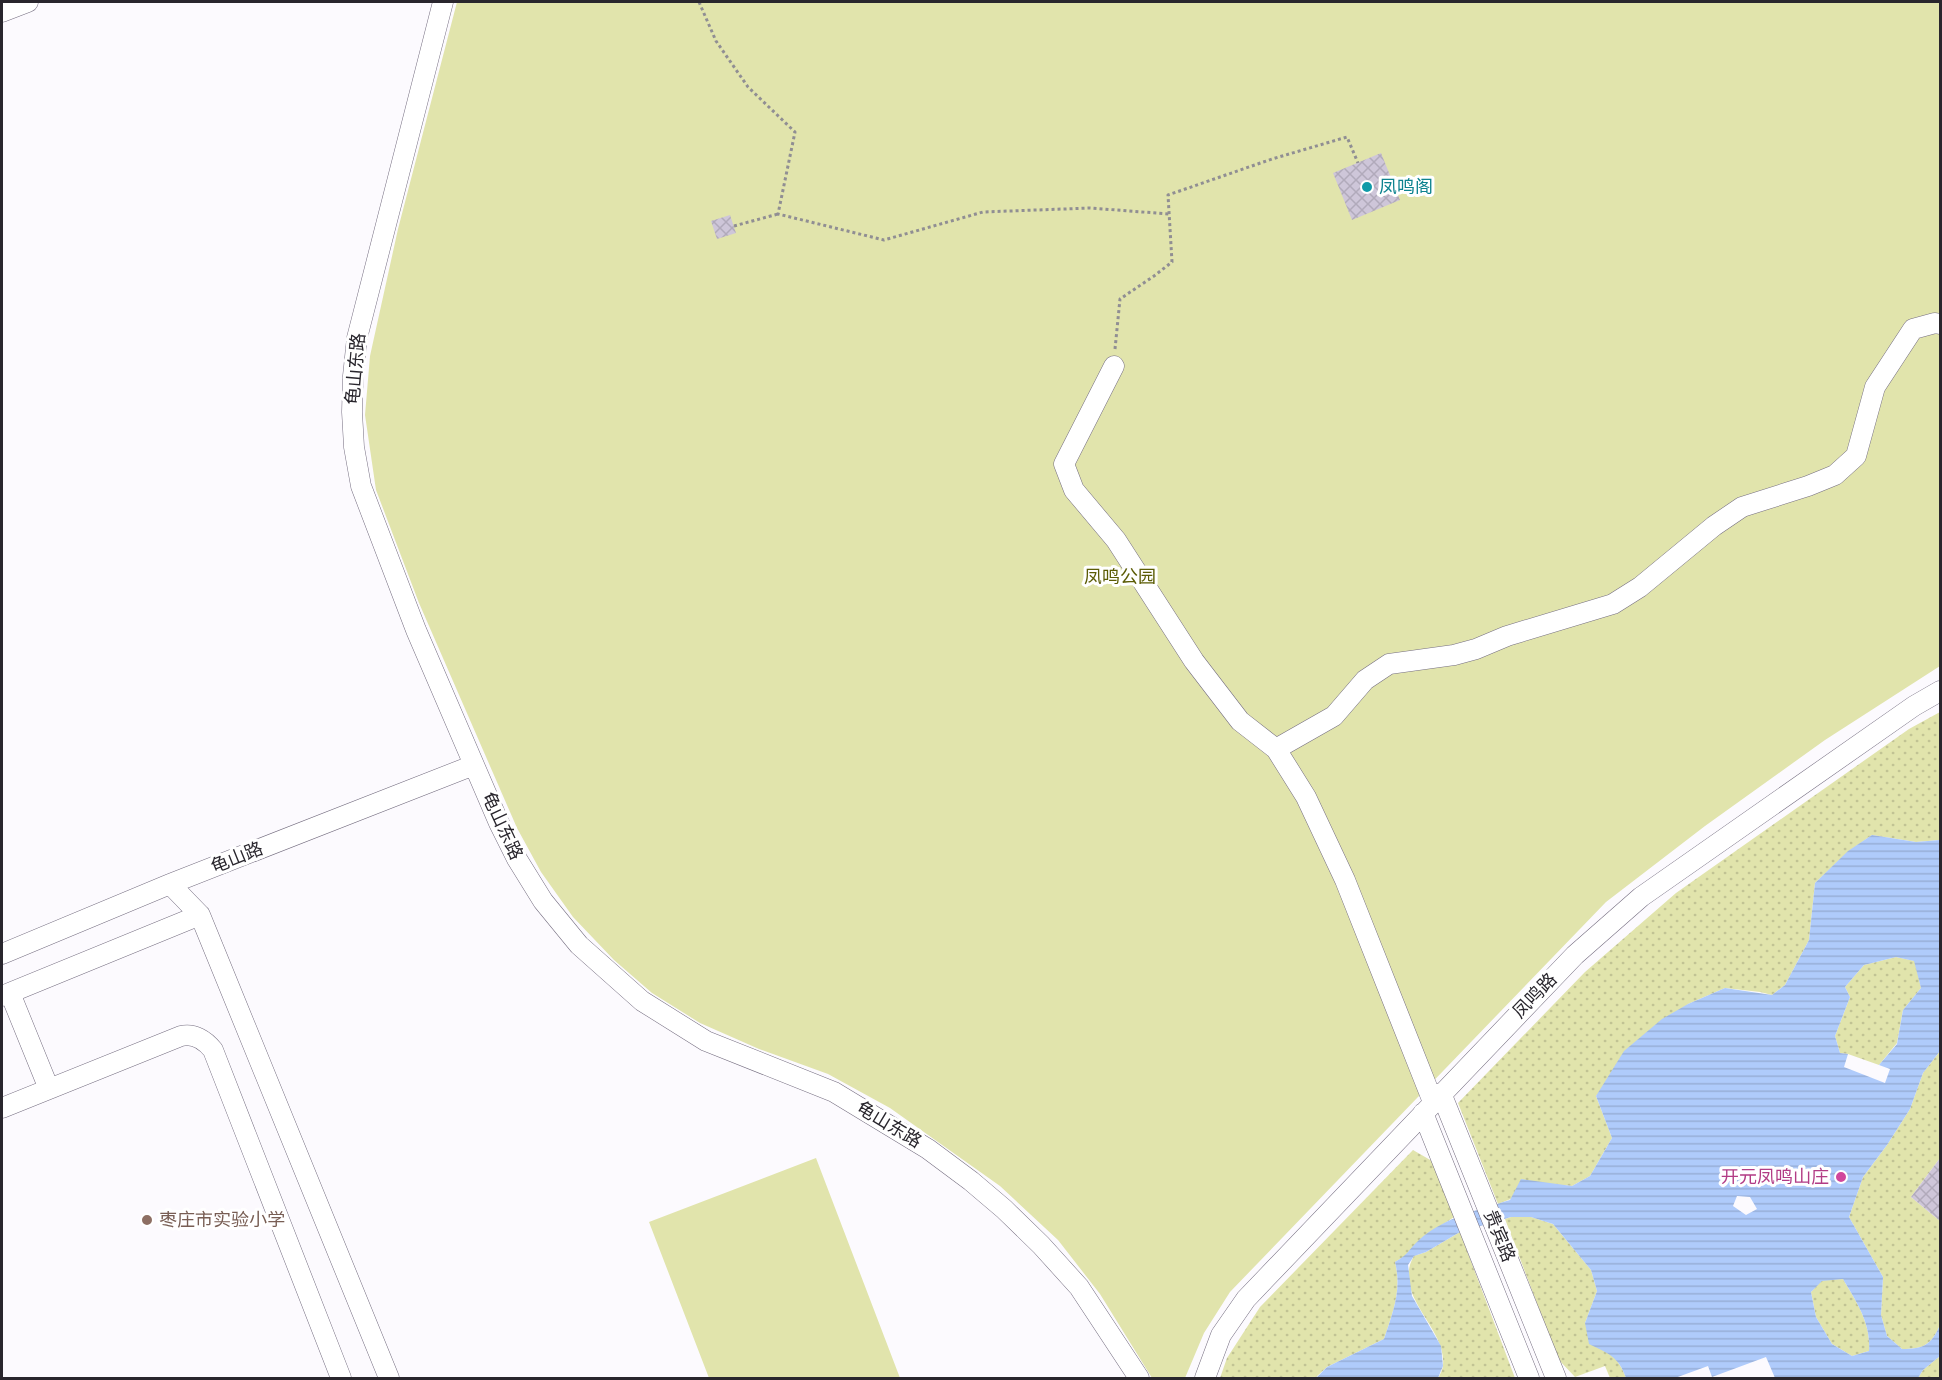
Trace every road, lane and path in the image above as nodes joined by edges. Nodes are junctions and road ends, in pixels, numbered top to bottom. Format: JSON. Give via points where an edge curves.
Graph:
{"nodes":[{"id":1,"x":28,"y":2,"type":"edge"},
{"id":2,"x":443,"y":2,"type":"edge"},
{"id":3,"x":699,"y":2,"type":"edge"},
{"id":4,"x":2,"y":12,"type":"edge"},
{"id":5,"x":1358,"y":163,"type":"dead end"},
{"id":6,"x":778,"y":214,"type":"junction"},
{"id":7,"x":1169,"y":214,"type":"junction"},
{"id":8,"x":734,"y":225,"type":"dead end"},
{"id":9,"x":1941,"y":324,"type":"edge"},
{"id":10,"x":1114,"y":366,"type":"joint"},
{"id":11,"x":1941,"y":692,"type":"edge"},
{"id":12,"x":1276,"y":749,"type":"junction"},
{"id":13,"x":474,"y":765,"type":"junction"},
{"id":14,"x":170,"y":884,"type":"junction"},
{"id":15,"x":200,"y":915,"type":"junction"},
{"id":16,"x":2,"y":954,"type":"edge"},
{"id":17,"x":6,"y":994,"type":"edge"},
{"id":18,"x":49,"y":1089,"type":"junction"},
{"id":19,"x":1432,"y":1103,"type":"junction"},
{"id":20,"x":2,"y":1108,"type":"edge"},
{"id":21,"x":341,"y":1378,"type":"edge"},
{"id":22,"x":389,"y":1378,"type":"edge"},
{"id":23,"x":1139,"y":1378,"type":"edge"},
{"id":24,"x":1205,"y":1378,"type":"edge"},
{"id":25,"x":1529,"y":1378,"type":"edge"},
{"id":26,"x":1556,"y":1378,"type":"edge"}],
"edges":[{"from":1,"to":4,"type":"street"},
{"from":2,"to":13,"type":"street","name":"龟山东路","via":[[357,338],[352,412],[361,486],[416,630]]},
{"from":3,"to":6,"type":"path","via":[[716,41],[748,87],[795,132]]},
{"from":5,"to":7,"type":"path","via":[[1347,138],[1168,195]]},
{"from":6,"to":7,"type":"path","via":[[884,240],[983,212],[1090,208]]},
{"from":6,"to":8,"type":"path"},
{"from":7,"to":10,"type":"path","via":[[1172,262],[1120,299]]},
{"from":9,"to":12,"type":"street","via":[[1913,329],[1875,387],[1856,456],[1835,475],[1742,507],[1613,604],[1454,655],[1389,664],[1365,680],[1334,716]]},
{"from":10,"to":12,"type":"street","via":[[1064,464],[1074,490],[1116,540],[1194,661],[1240,721]]},
{"from":11,"to":19,"type":"street","name":"凤鸣路","via":[[1914,706],[1641,897],[1575,955]]},
{"from":12,"to":19,"type":"street","via":[[1306,797],[1345,880]]},
{"from":13,"to":14,"type":"street","name":"龟山路"},
{"from":13,"to":23,"type":"street","name":"龟山东路","via":[[517,860],[543,901],[579,945],[642,1001],[706,1041],[834,1092],[928,1149],[971,1181],[1041,1245],[1079,1287]]},
{"from":14,"to":15,"type":"street"},
{"from":14,"to":16,"type":"street","name":"龟山路"},
{"from":15,"to":17,"type":"street"},
{"from":15,"to":22,"type":"street"},
{"from":17,"to":18,"type":"street"},
{"from":18,"to":20,"type":"street"},
{"from":18,"to":21,"type":"street","via":[[187,1034],[209,1044]]},
{"from":19,"to":24,"type":"street","name":"凤鸣路","via":[[1246,1299],[1221,1335]]},
{"from":19,"to":25,"type":"street","name":"贵宾路"},
{"from":19,"to":26,"type":"street","name":"贵宾路"}]}
